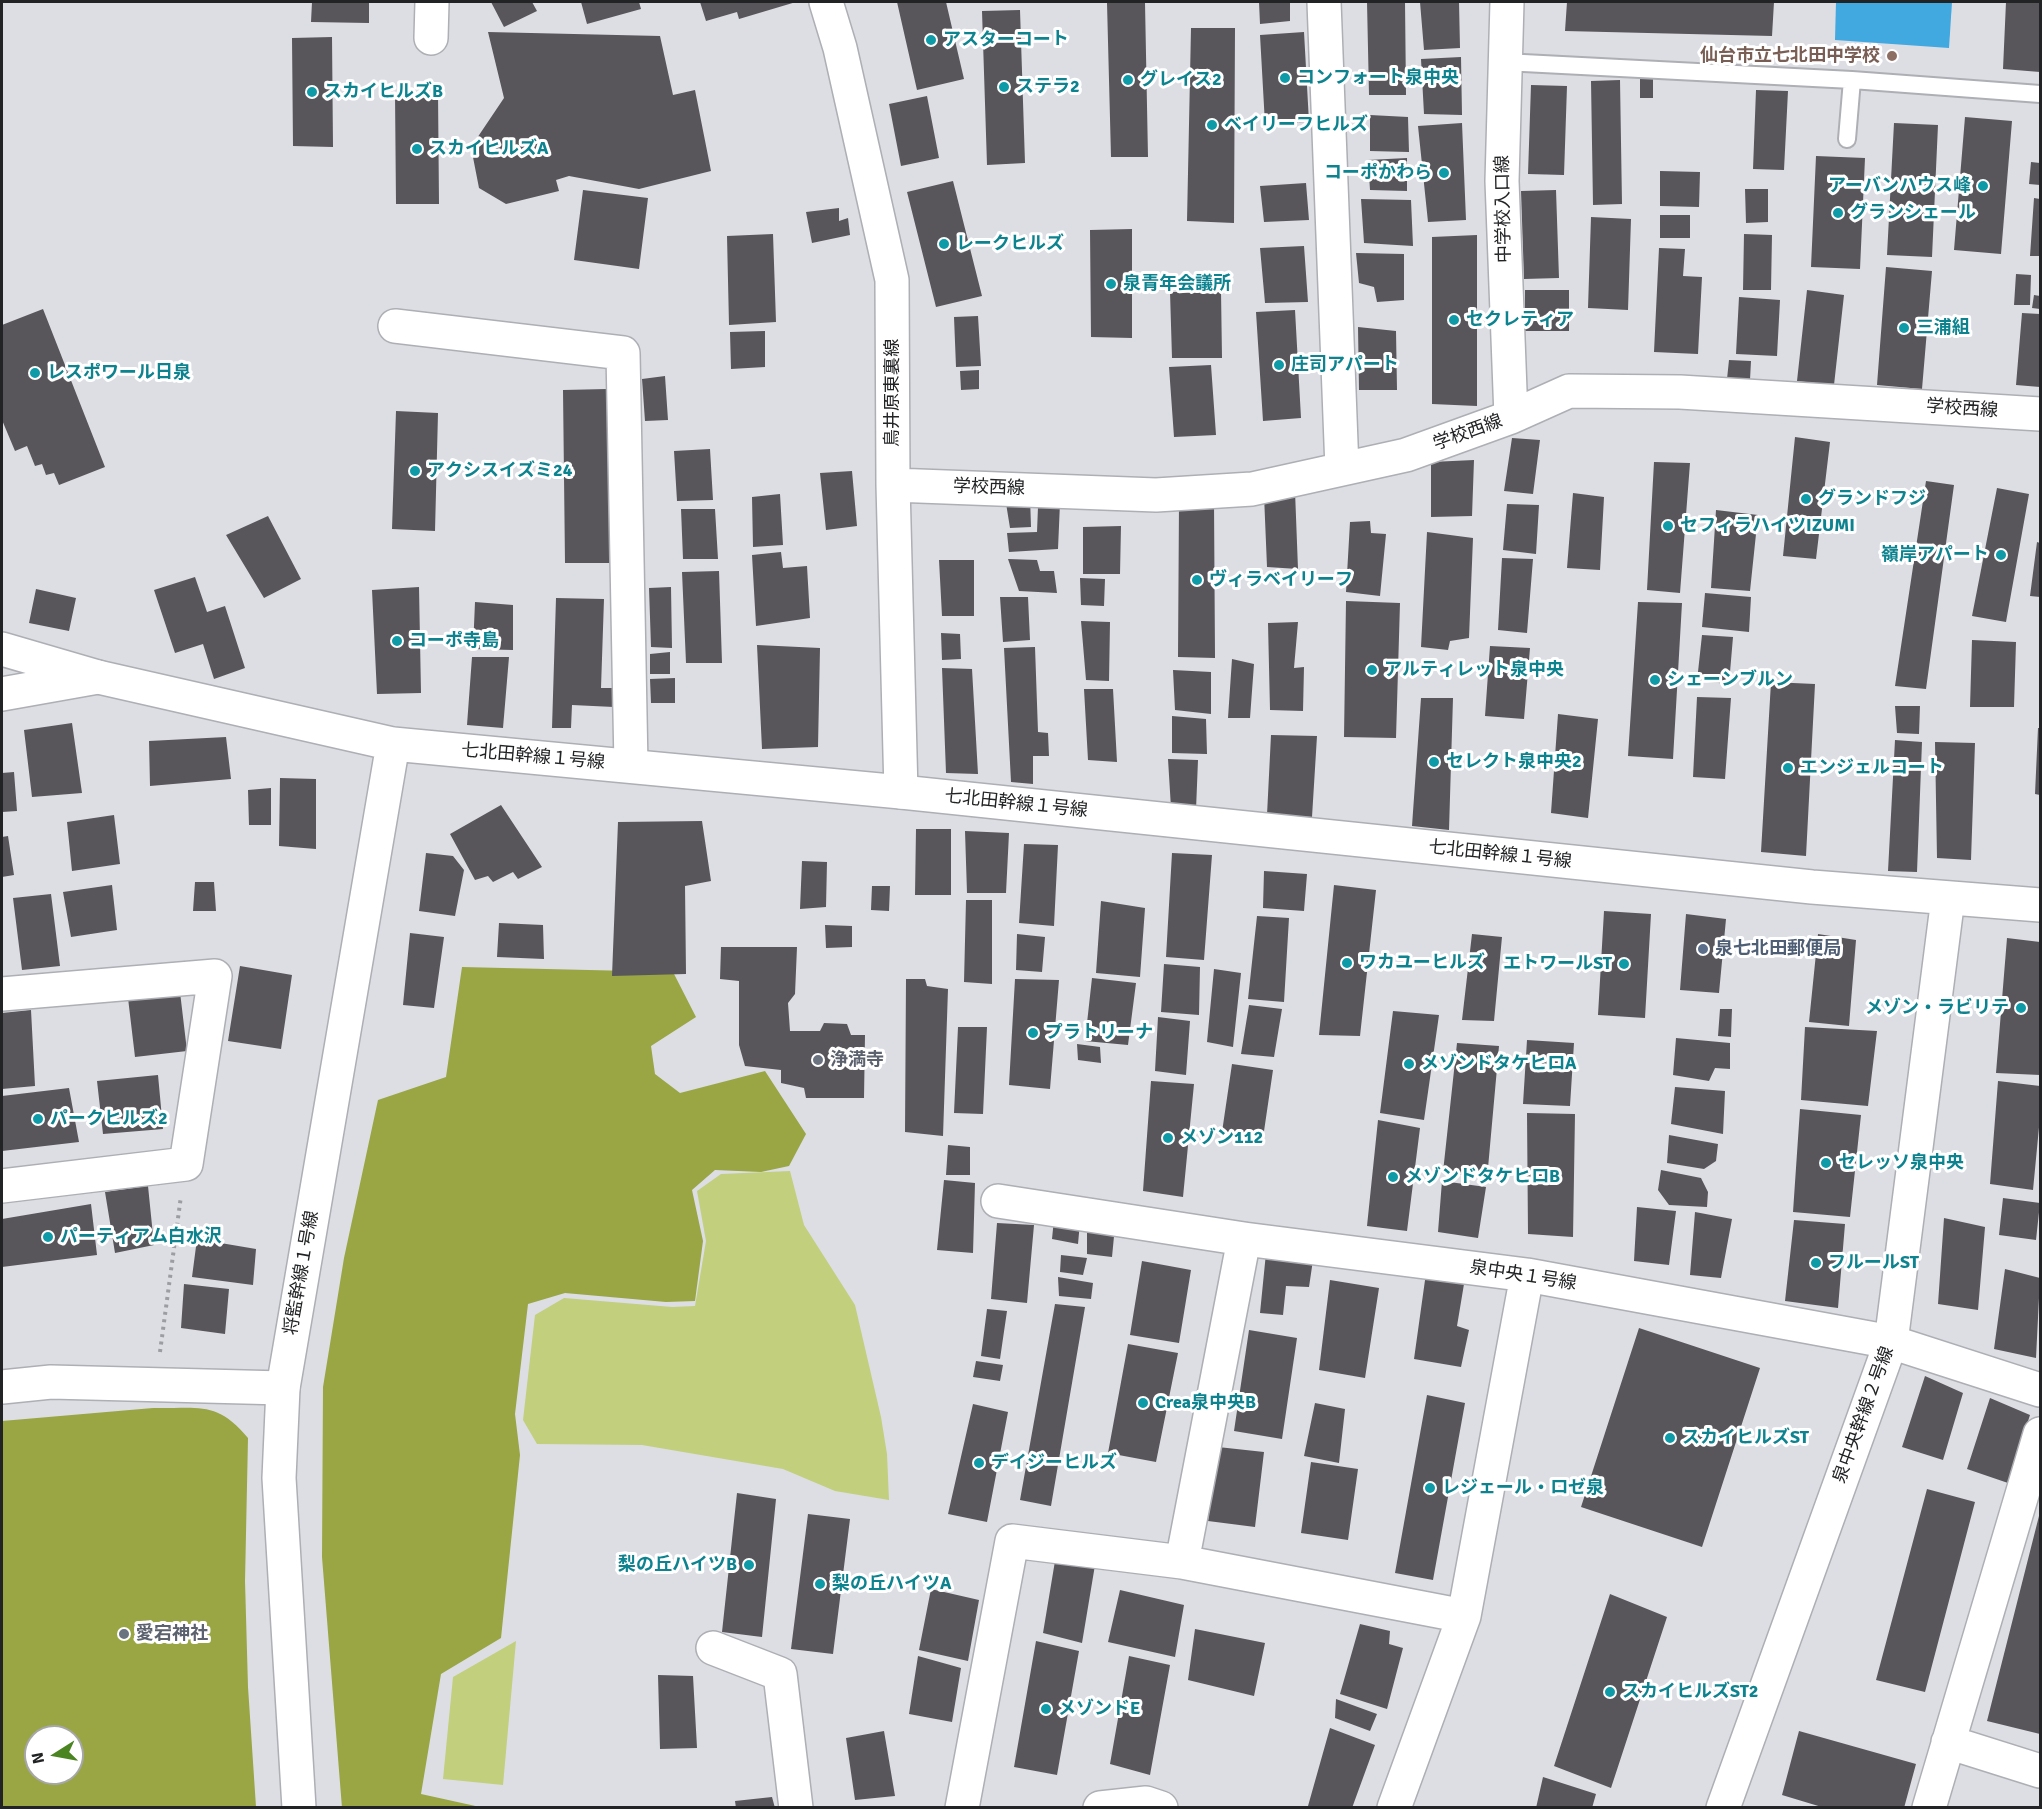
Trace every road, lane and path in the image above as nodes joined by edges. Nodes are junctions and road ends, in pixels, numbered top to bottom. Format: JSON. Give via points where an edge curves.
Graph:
{"nodes":[{"id":1,"x":432,"y":2,"type":"edge"},
{"id":2,"x":826,"y":2,"type":"edge"},
{"id":3,"x":1324,"y":2,"type":"edge"},
{"id":4,"x":1508,"y":2,"type":"edge"},
{"id":5,"x":431,"y":38,"type":"dead end"},
{"id":6,"x":1504,"y":62,"type":"junction"},
{"id":7,"x":1852,"y":80,"type":"junction"},
{"id":8,"x":2040,"y":94,"type":"edge"},
{"id":9,"x":1847,"y":139,"type":"dead end"},
{"id":10,"x":395,"y":326,"type":"dead end"},
{"id":11,"x":2040,"y":414,"type":"edge"},
{"id":12,"x":1511,"y":417,"type":"junction"},
{"id":13,"x":1342,"y":469,"type":"junction"},
{"id":14,"x":893,"y":485,"type":"junction"},
{"id":15,"x":2,"y":649,"type":"edge"},
{"id":16,"x":98,"y":677,"type":"junction"},
{"id":17,"x":2,"y":694,"type":"edge"},
{"id":18,"x":393,"y":744,"type":"junction"},
{"id":19,"x":631,"y":766,"type":"junction"},
{"id":20,"x":901,"y":792,"type":"junction"},
{"id":21,"x":1948,"y":898,"type":"junction"},
{"id":22,"x":2040,"y":905,"type":"edge"},
{"id":23,"x":2,"y":994,"type":"edge"},
{"id":24,"x":186,"y":1164,"type":"junction"},
{"id":25,"x":2,"y":1186,"type":"edge"},
{"id":26,"x":998,"y":1201,"type":"dead end"},
{"id":27,"x":1244,"y":1239,"type":"junction"},
{"id":28,"x":1527,"y":1275,"type":"junction"},
{"id":29,"x":1891,"y":1342,"type":"junction"},
{"id":30,"x":155,"y":1386,"type":"junction"},
{"id":31,"x":2,"y":1387,"type":"edge"},
{"id":32,"x":283,"y":1388,"type":"junction"},
{"id":33,"x":2040,"y":1390,"type":"edge"},
{"id":34,"x":2040,"y":1434,"type":"edge"},
{"id":35,"x":1182,"y":1562,"type":"junction"},
{"id":36,"x":1464,"y":1616,"type":"junction"},
{"id":37,"x":714,"y":1648,"type":"dead end"},
{"id":38,"x":1948,"y":1742,"type":"junction"},
{"id":39,"x":2040,"y":1771,"type":"edge"},
{"id":40,"x":299,"y":1808,"type":"edge"},
{"id":41,"x":796,"y":1808,"type":"edge"},
{"id":42,"x":962,"y":1808,"type":"edge"},
{"id":43,"x":1100,"y":1808,"type":"edge"},
{"id":44,"x":1161,"y":1808,"type":"edge"},
{"id":45,"x":1394,"y":1808,"type":"edge"},
{"id":46,"x":1723,"y":1808,"type":"edge"},
{"id":47,"x":1929,"y":1808,"type":"edge"}],
"edges":[{"from":1,"to":5,"type":"street"},
{"from":2,"to":14,"type":"street","name":"鳥井原東裏線","via":[[892,280]]},
{"from":3,"to":13,"type":"street"},
{"from":4,"to":6,"type":"street","name":"中学校入口線"},
{"from":6,"to":7,"type":"lane"},
{"from":6,"to":12,"type":"street","name":"中学校入口線","via":[[1502,181]]},
{"from":7,"to":8,"type":"lane"},
{"from":7,"to":9,"type":"lane"},
{"from":10,"to":19,"type":"street","via":[[623,353]]},
{"from":11,"to":12,"type":"street","name":"学校西線","via":[[1680,392],[1569,391]]},
{"from":12,"to":13,"type":"street","name":"学校西線","via":[[1406,455]]},
{"from":13,"to":14,"type":"street","name":"学校西線","via":[[1252,489],[1156,495]]},
{"from":14,"to":20,"type":"street","name":"鳥井原東裏線"},
{"from":15,"to":16,"type":"street","name":"七北田幹線１号線"},
{"from":16,"to":17,"type":"street"},
{"from":16,"to":18,"type":"street","name":"七北田幹線１号線"},
{"from":18,"to":19,"type":"street","name":"七北田幹線１号線"},
{"from":18,"to":32,"type":"street","name":"将監幹線１号線"},
{"from":19,"to":20,"type":"street","name":"七北田幹線１号線"},
{"from":20,"to":21,"type":"street","name":"七北田幹線１号線"},
{"from":21,"to":22,"type":"street","name":"七北田幹線１号線"},
{"from":21,"to":29,"type":"street","name":"泉中央幹線２号線"},
{"from":23,"to":24,"type":"street","via":[[215,976]]},
{"from":24,"to":25,"type":"street"},
{"from":24,"to":30,"type":"path"},
{"from":26,"to":27,"type":"street","name":"泉中央１号線"},
{"from":27,"to":28,"type":"street","name":"泉中央１号線"},
{"from":27,"to":35,"type":"street"},
{"from":28,"to":29,"type":"street","name":"泉中央１号線"},
{"from":28,"to":36,"type":"street"},
{"from":29,"to":33,"type":"street","name":"泉中央１号線"},
{"from":29,"to":46,"type":"street","name":"泉中央幹線２号線"},
{"from":30,"to":31,"type":"street","via":[[51,1382]]},
{"from":30,"to":32,"type":"street"},
{"from":32,"to":40,"type":"street","name":"将監幹線１号線","via":[[279,1478]]},
{"from":34,"to":38,"type":"street"},
{"from":35,"to":36,"type":"street"},
{"from":35,"to":42,"type":"street","via":[[1012,1541]]},
{"from":36,"to":45,"type":"street"},
{"from":37,"to":41,"type":"street","via":[[780,1674]]},
{"from":38,"to":39,"type":"street"},
{"from":38,"to":47,"type":"street"},
{"from":43,"to":44,"type":"street","via":[[1146,1803]]}]}
